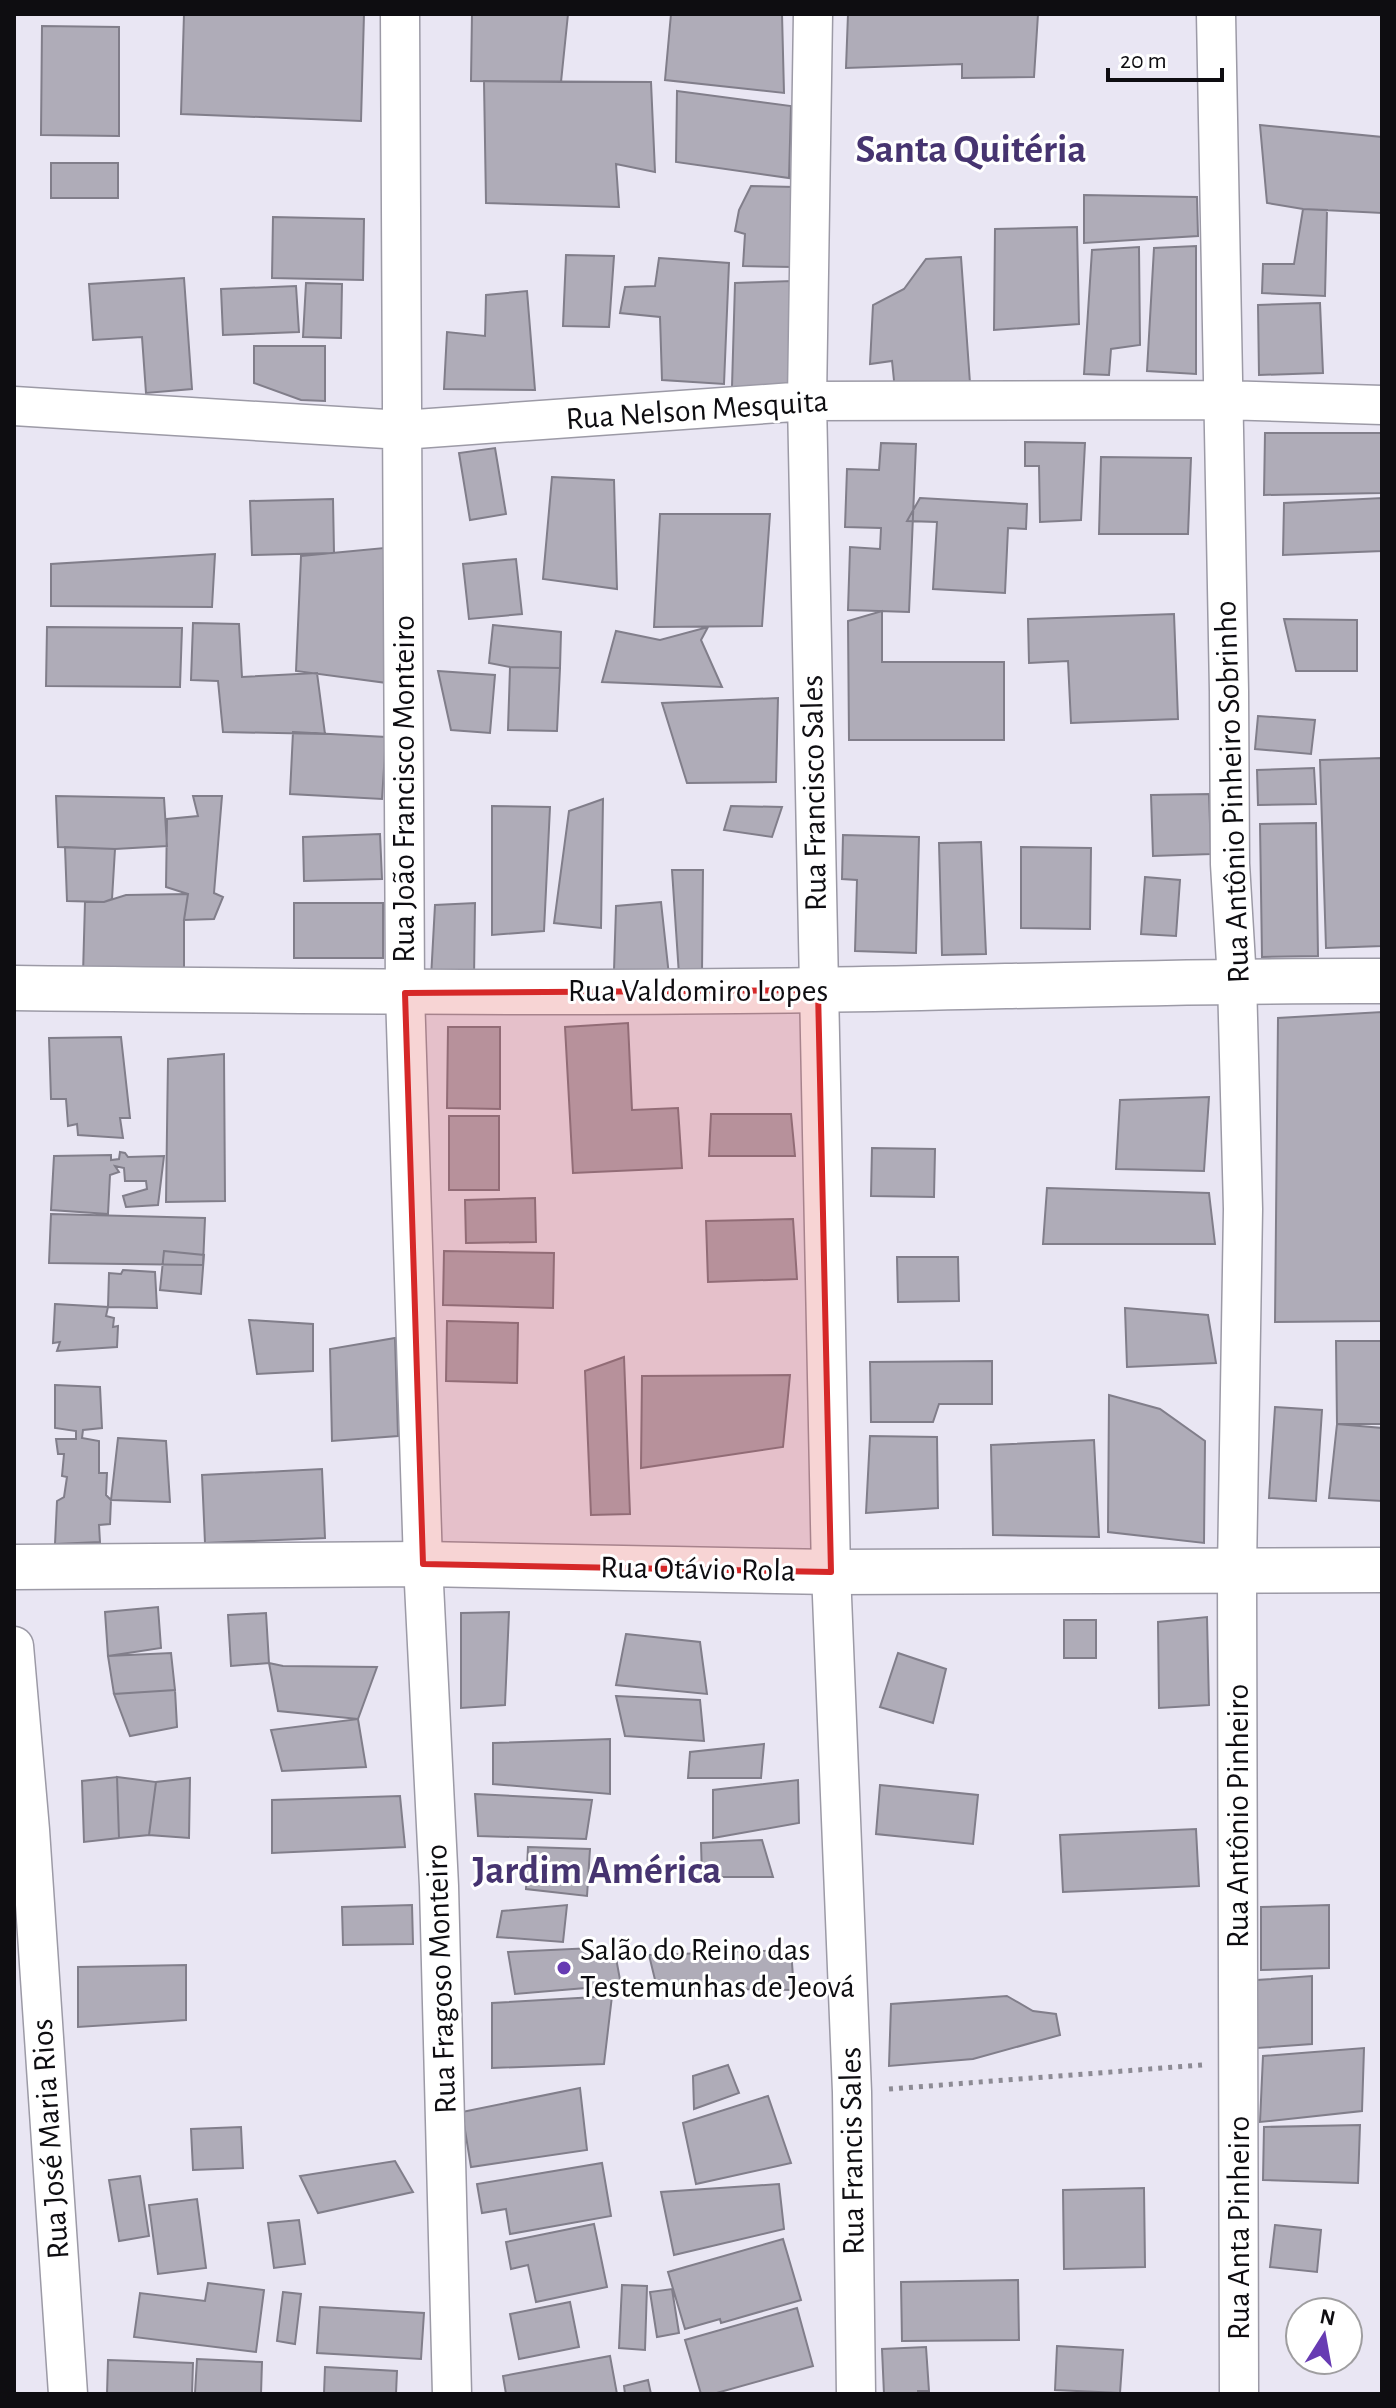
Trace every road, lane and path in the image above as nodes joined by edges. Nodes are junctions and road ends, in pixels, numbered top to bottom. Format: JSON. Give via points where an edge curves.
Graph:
{"nodes":[{"id":1,"x":400,"y":14,"type":"edge"},
{"id":2,"x":813,"y":14,"type":"edge"},
{"id":3,"x":1216,"y":14,"type":"edge"},
{"id":4,"x":1222,"y":400,"type":"junction"},
{"id":5,"x":807,"y":401,"type":"junction"},
{"id":6,"x":1382,"y":405,"type":"edge"},
{"id":7,"x":14,"y":406,"type":"edge"},
{"id":8,"x":402,"y":430,"type":"junction"},
{"id":9,"x":1237,"y":980,"type":"junction"},
{"id":10,"x":1382,"y":981,"type":"edge"},
{"id":11,"x":14,"y":988,"type":"edge"},
{"id":12,"x":818,"y":990,"type":"junction"},
{"id":13,"x":405,"y":993,"type":"junction"},
{"id":14,"x":423,"y":1564,"type":"junction"},
{"id":15,"x":14,"y":1567,"type":"edge"},
{"id":16,"x":1237,"y":1569,"type":"junction"},
{"id":17,"x":1382,"y":1570,"type":"edge"},
{"id":18,"x":831,"y":1572,"type":"junction"},
{"id":19,"x":14,"y":1646,"type":"edge"},
{"id":20,"x":1239,"y":2062,"type":"junction"},
{"id":21,"x":852,"y":2092,"type":"junction"},
{"id":22,"x":68,"y":2394,"type":"edge"},
{"id":23,"x":452,"y":2394,"type":"edge"},
{"id":24,"x":856,"y":2394,"type":"edge"},
{"id":25,"x":1239,"y":2394,"type":"edge"}],
"edges":[{"from":1,"to":8,"type":"street","name":"Rua João Francisco Monteiro"},
{"from":2,"to":5,"type":"street","name":"Rua Francisco Sales"},
{"from":3,"to":4,"type":"street","name":"Rua Antônio Pinheiro Sobrinho"},
{"from":4,"to":5,"type":"street","name":"Rua Nelson Mesquita"},
{"from":4,"to":6,"type":"street","name":"Rua Nelson Mesquita"},
{"from":4,"to":9,"type":"street","name":"Rua Antônio Pinheiro Sobrinho"},
{"from":5,"to":8,"type":"street","name":"Rua Nelson Mesquita"},
{"from":5,"to":12,"type":"street","name":"Rua Francisco Sales"},
{"from":7,"to":8,"type":"street","name":"Rua Nelson Mesquita"},
{"from":8,"to":13,"type":"street","name":"Rua João Francisco Monteiro"},
{"from":9,"to":10,"type":"street","name":"Rua Valdomiro Lopes"},
{"from":9,"to":12,"type":"street","name":"Rua Valdomiro Lopes"},
{"from":9,"to":16,"type":"street","name":"Rua Antônio Pinheiro Sobrinho","via":[[1243,1209]]},
{"from":11,"to":13,"type":"street","name":"Rua Valdomiro Lopes"},
{"from":12,"to":13,"type":"street","name":"Rua Valdomiro Lopes"},
{"from":12,"to":18,"type":"street","name":"Rua Francisco Sales"},
{"from":13,"to":14,"type":"street","name":"Rua João Francisco Monteiro"},
{"from":14,"to":15,"type":"street","name":"Rua Otávio Rola"},
{"from":14,"to":18,"type":"street","name":"Rua Otávio Rola"},
{"from":14,"to":23,"type":"street","name":"Rua Fragoso Monteiro","via":[[439,1886]]},
{"from":16,"to":17,"type":"street","name":"Rua Otávio Rola"},
{"from":16,"to":18,"type":"street","name":"Rua Otávio Rola"},
{"from":16,"to":20,"type":"street","name":"Rua Antônio Pinheiro"},
{"from":18,"to":21,"type":"street","name":"Rua Francis Sales"},
{"from":19,"to":22,"type":"street","name":"Rua José Maria Rios"},
{"from":20,"to":21,"type":"path"},
{"from":20,"to":25,"type":"street","name":"Rua Anta Pinheiro"},
{"from":21,"to":24,"type":"street","name":"Rua Francis Sales"}]}
